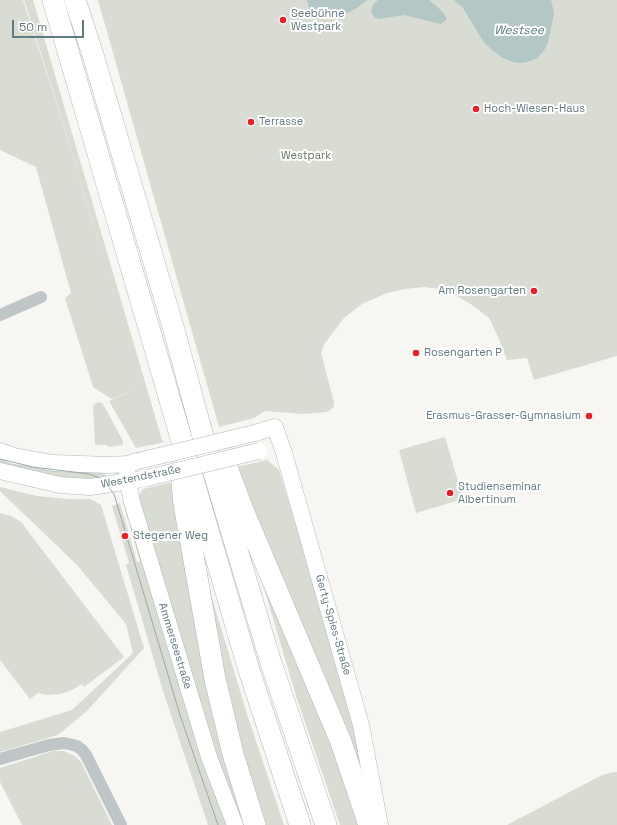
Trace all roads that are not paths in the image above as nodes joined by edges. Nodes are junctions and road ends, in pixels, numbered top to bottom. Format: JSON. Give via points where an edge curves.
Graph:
{"nodes":[{"id":1,"x":53,"y":0,"type":"edge"},
{"id":2,"x":75,"y":0,"type":"edge"},
{"id":3,"x":84,"y":0,"type":"edge"},
{"id":4,"x":93,"y":55,"type":"junction"},
{"id":5,"x":41,"y":297,"type":"dead end"},
{"id":6,"x":0,"y":316,"type":"edge"},
{"id":7,"x":174,"y":330,"type":"junction"},
{"id":8,"x":176,"y":423,"type":"junction"},
{"id":9,"x":275,"y":427,"type":"joint"},
{"id":10,"x":281,"y":446,"type":"junction"},
{"id":11,"x":0,"y":451,"type":"edge"},
{"id":12,"x":133,"y":462,"type":"junction"},
{"id":13,"x":0,"y":471,"type":"edge"},
{"id":14,"x":135,"y":480,"type":"junction"},
{"id":15,"x":0,"y":759,"type":"edge"},
{"id":16,"x":122,"y":825,"type":"edge"},
{"id":17,"x":235,"y":825,"type":"edge"},
{"id":18,"x":255,"y":825,"type":"edge"},
{"id":19,"x":300,"y":825,"type":"edge"},
{"id":20,"x":326,"y":825,"type":"edge"},
{"id":21,"x":369,"y":825,"type":"edge"},
{"id":22,"x":380,"y":825,"type":"edge"}],
"edges":[{"from":1,"to":8,"type":"highway"},
{"from":2,"to":4,"type":"highway"},
{"from":3,"to":4,"type":"highway"},
{"from":4,"to":7,"type":"highway"},
{"from":5,"to":6,"type":"street"},
{"from":7,"to":20,"type":"highway","via":[[271,663]]},
{"from":7,"to":21,"type":"highway","via":[[243,510],[342,742]]},
{"from":8,"to":18,"type":"highway","via":[[184,504],[215,679],[233,754]]},
{"from":8,"to":19,"type":"highway","via":[[248,666]]},
{"from":9,"to":10,"type":"main road","name":"Gerty-Spies-Straße"},
{"from":9,"to":12,"type":"main road","name":"Westendstraße","bridge":true},
{"from":10,"to":14,"type":"main road","name":"Westendstraße","bridge":true},
{"from":10,"to":22,"type":"main road","name":"Gerty-Spies-Straße","via":[[361,725]]},
{"from":11,"to":12,"type":"main road","name":"Westendstraße","via":[[53,463],[109,465]]},
{"from":12,"to":14,"type":"main road","name":"Ammerseestraße","via":[[126,477]]},
{"from":13,"to":14,"type":"main road","name":"Westendstraße","via":[[60,485],[90,487]]},
{"from":14,"to":17,"type":"main road","name":"Ammerseestraße","via":[[132,502],[209,757]]},
{"from":15,"to":16,"type":"street","via":[[49,745],[64,743],[77,746],[86,755]]}]}
